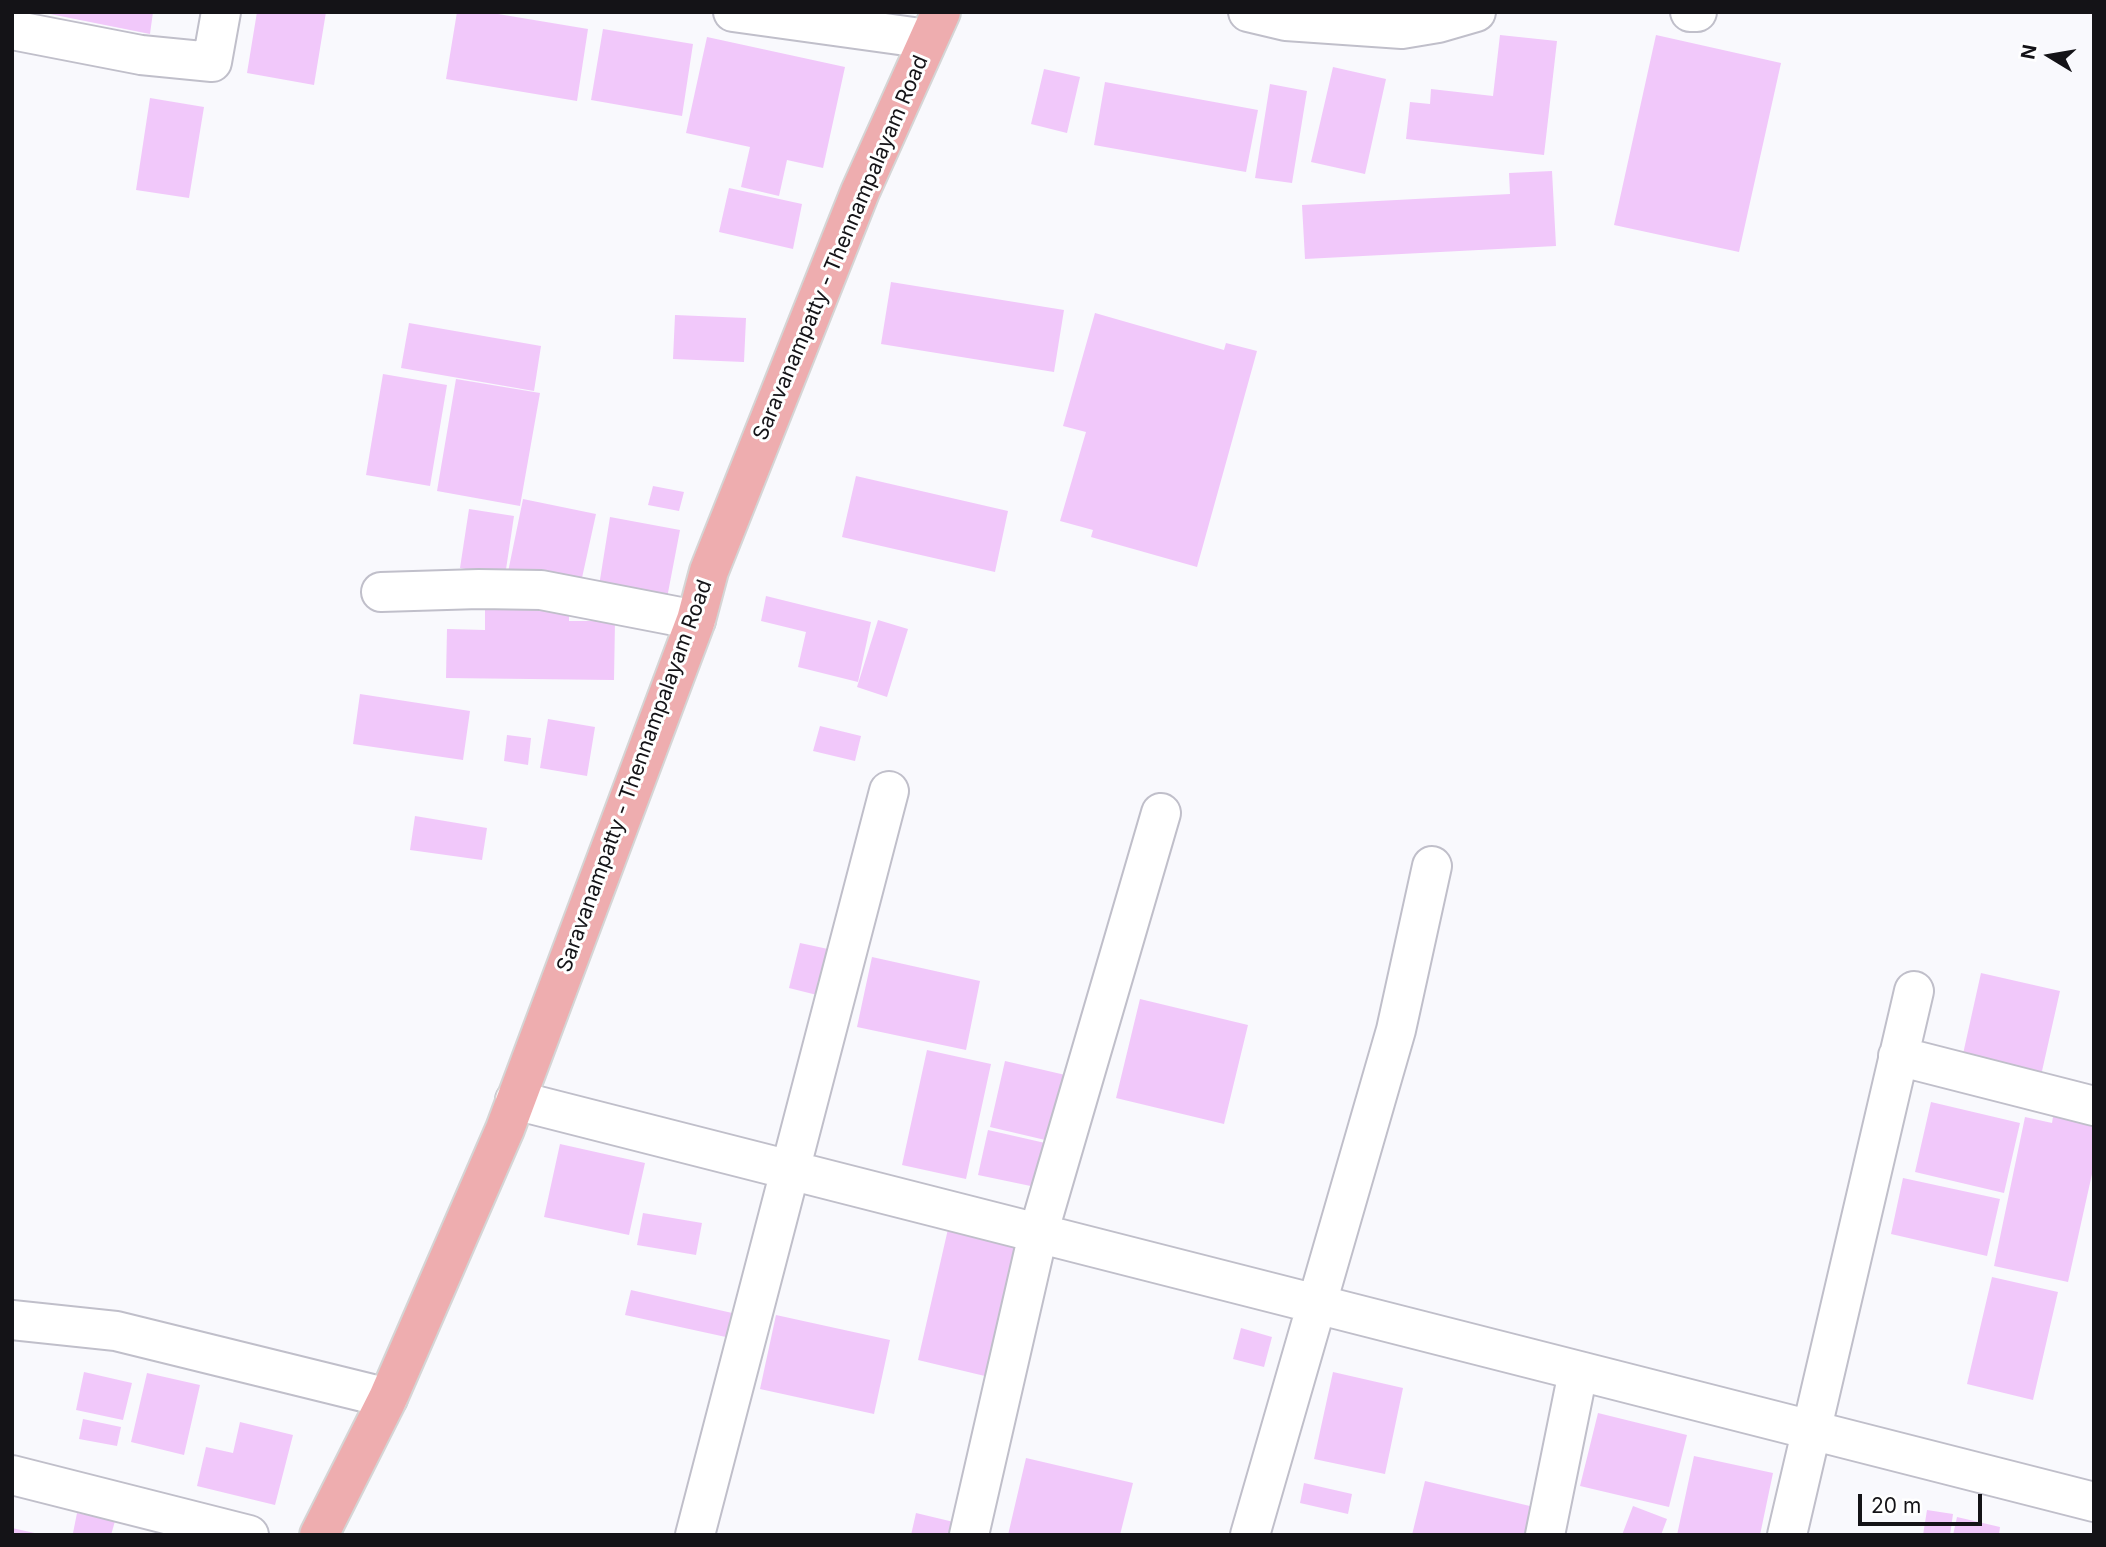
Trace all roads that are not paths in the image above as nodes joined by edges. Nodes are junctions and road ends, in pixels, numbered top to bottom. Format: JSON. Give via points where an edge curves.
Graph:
{"nodes":[{"id":1,"x":220,"y":12,"type":"edge"},
{"id":2,"x":733,"y":12,"type":"edge"},
{"id":3,"x":1248,"y":12,"type":"edge"},
{"id":4,"x":1476,"y":12,"type":"edge"},
{"id":5,"x":1690,"y":12,"type":"edge"},
{"id":6,"x":1696,"y":12,"type":"edge"},
{"id":7,"x":934,"y":26,"type":"edge"},
{"id":8,"x":12,"y":30,"type":"edge"},
{"id":9,"x":381,"y":592,"type":"dead end"},
{"id":10,"x":696,"y":620,"type":"junction"},
{"id":11,"x":889,"y":791,"type":"dead end"},
{"id":12,"x":1161,"y":813,"type":"dead end"},
{"id":13,"x":1432,"y":866,"type":"dead end"},
{"id":14,"x":1914,"y":991,"type":"dead end"},
{"id":15,"x":1898,"y":1056,"type":"junction"},
{"id":16,"x":515,"y":1100,"type":"junction"},
{"id":17,"x":2094,"y":1106,"type":"edge"},
{"id":18,"x":790,"y":1171,"type":"junction"},
{"id":19,"x":1038,"y":1234,"type":"junction"},
{"id":20,"x":1316,"y":1306,"type":"junction"},
{"id":21,"x":12,"y":1320,"type":"edge"},
{"id":22,"x":1578,"y":1373,"type":"junction"},
{"id":23,"x":388,"y":1398,"type":"junction"},
{"id":24,"x":1811,"y":1431,"type":"junction"},
{"id":25,"x":12,"y":1475,"type":"edge"},
{"id":26,"x":2094,"y":1502,"type":"edge"},
{"id":27,"x":249,"y":1535,"type":"edge"},
{"id":28,"x":319,"y":1535,"type":"edge"},
{"id":29,"x":695,"y":1535,"type":"edge"},
{"id":30,"x":969,"y":1535,"type":"edge"},
{"id":31,"x":1250,"y":1535,"type":"edge"},
{"id":32,"x":1545,"y":1535,"type":"edge"},
{"id":33,"x":1787,"y":1535,"type":"edge"}],
"edges":[{"from":1,"to":8,"type":"street","via":[[212,62],[141,55]]},
{"from":2,"to":7,"type":"street"},
{"from":3,"to":4,"type":"street","via":[[1286,20],[1402,29]]},
{"from":5,"to":6,"type":"street"},
{"from":7,"to":10,"type":"main road","name":"Saravanampatty - Thennampalayam Road","via":[[859,192],[709,572]]},
{"from":9,"to":10,"type":"street","via":[[541,590]]},
{"from":10,"to":16,"type":"main road","name":"Saravanampatty - Thennampalayam Road"},
{"from":11,"to":18,"type":"street"},
{"from":12,"to":19,"type":"street"},
{"from":13,"to":20,"type":"street","via":[[1396,1030]]},
{"from":14,"to":15,"type":"street"},
{"from":15,"to":17,"type":"street"},
{"from":15,"to":24,"type":"street"},
{"from":16,"to":18,"type":"street"},
{"from":16,"to":23,"type":"main road","name":"Saravanampatty - Thennampalayam Road"},
{"from":18,"to":19,"type":"street"},
{"from":18,"to":29,"type":"street"},
{"from":19,"to":20,"type":"street"},
{"from":19,"to":30,"type":"street"},
{"from":20,"to":22,"type":"street"},
{"from":20,"to":31,"type":"street"},
{"from":21,"to":23,"type":"street","via":[[116,1331]]},
{"from":22,"to":24,"type":"street"},
{"from":22,"to":32,"type":"street"},
{"from":23,"to":28,"type":"main road","name":"Saravanampatty - Thennampalayam Road"},
{"from":24,"to":26,"type":"street"},
{"from":24,"to":33,"type":"street"},
{"from":25,"to":27,"type":"street"}]}
